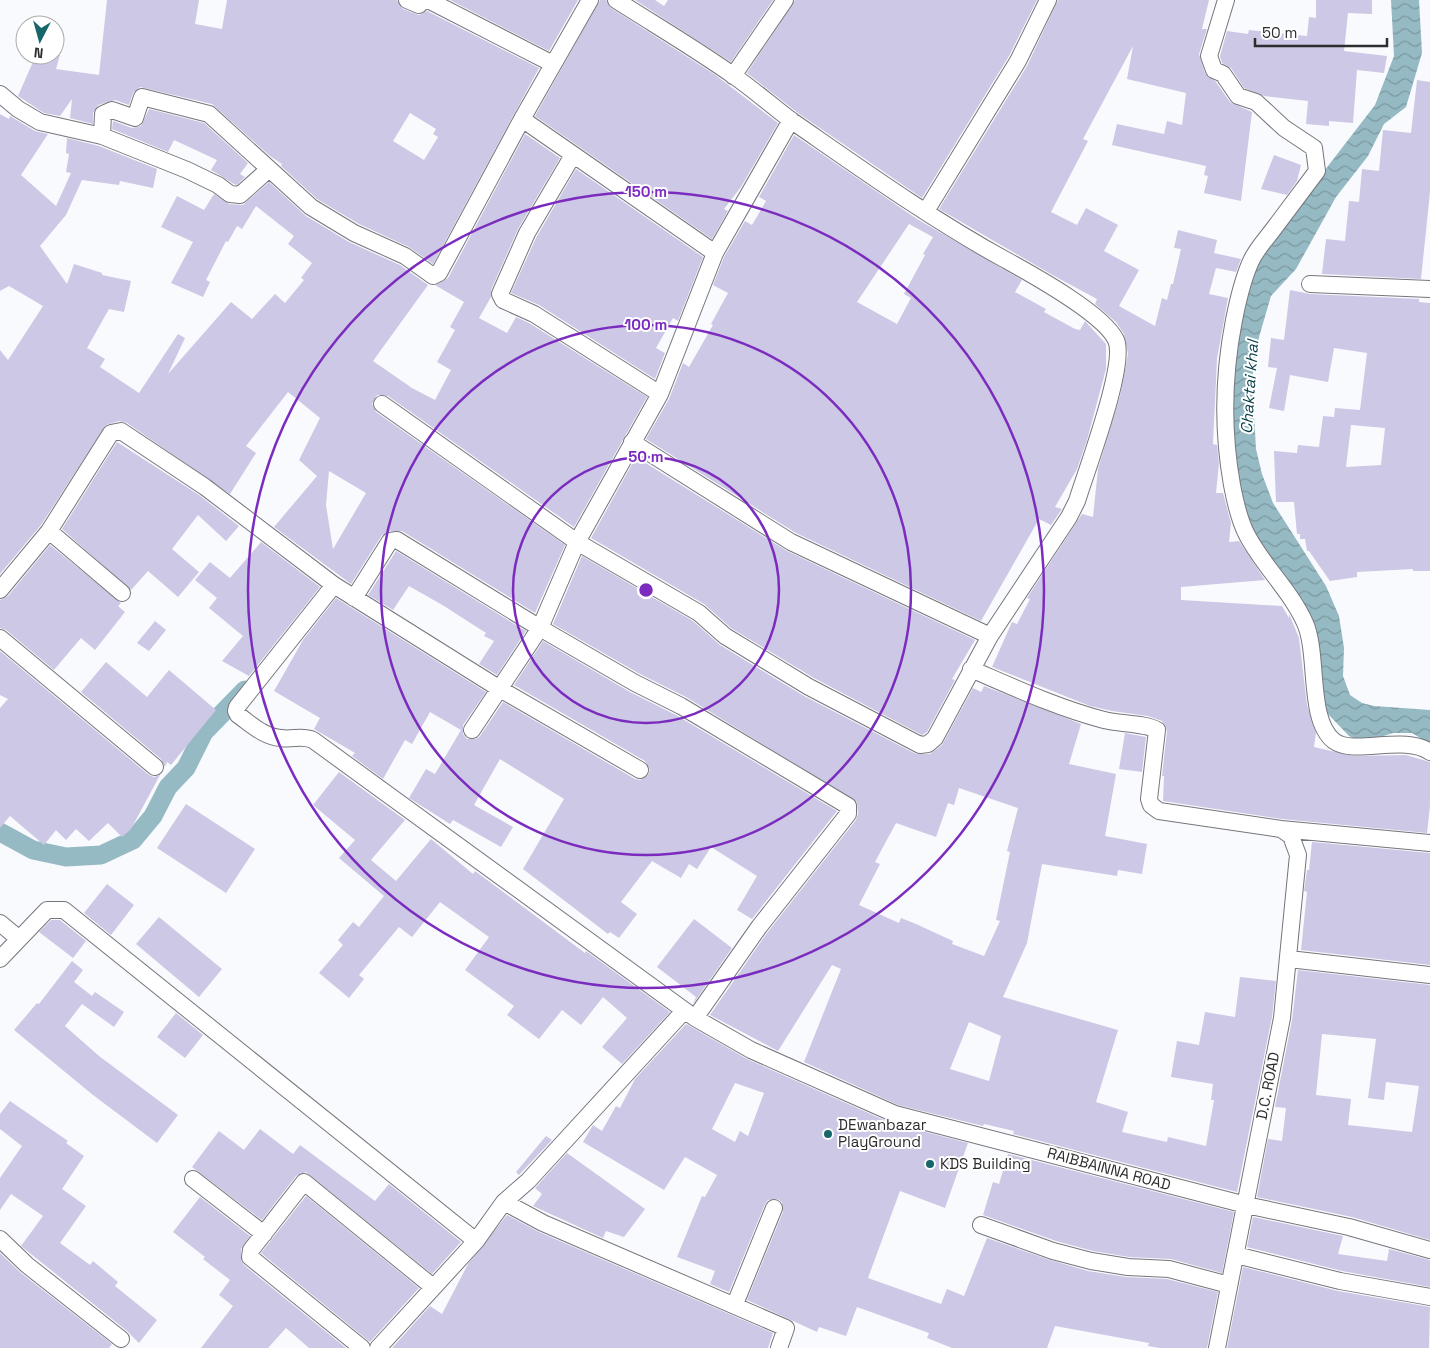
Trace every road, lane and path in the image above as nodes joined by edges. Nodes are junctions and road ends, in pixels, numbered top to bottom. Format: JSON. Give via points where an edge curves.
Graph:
{"nodes":[{"id":1,"x":408,"y":0,"type":"edge"},
{"id":2,"x":422,"y":0,"type":"edge"},
{"id":3,"x":428,"y":0,"type":"edge"},
{"id":4,"x":590,"y":0,"type":"edge"},
{"id":5,"x":616,"y":0,"type":"edge"},
{"id":6,"x":785,"y":0,"type":"edge"},
{"id":7,"x":1048,"y":0,"type":"edge"},
{"id":8,"x":1226,"y":0,"type":"edge"},
{"id":9,"x":553,"y":64,"type":"junction"},
{"id":10,"x":733,"y":76,"type":"junction"},
{"id":11,"x":0,"y":94,"type":"edge"},
{"id":12,"x":522,"y":119,"type":"junction"},
{"id":13,"x":791,"y":120,"type":"junction"},
{"id":14,"x":102,"y":136,"type":"junction"},
{"id":15,"x":573,"y":155,"type":"junction"},
{"id":16,"x":269,"y":169,"type":"junction"},
{"id":17,"x":926,"y":210,"type":"junction"},
{"id":18,"x":715,"y":253,"type":"junction"},
{"id":19,"x":1310,"y":284,"type":"dead end"},
{"id":20,"x":1430,"y":289,"type":"edge"},
{"id":21,"x":660,"y":394,"type":"junction"},
{"id":22,"x":382,"y":404,"type":"dead end"},
{"id":23,"x":632,"y":442,"type":"junction"},
{"id":24,"x":49,"y":531,"type":"junction"},
{"id":25,"x":577,"y":542,"type":"junction"},
{"id":26,"x":334,"y":586,"type":"junction"},
{"id":27,"x":0,"y":590,"type":"edge"},
{"id":28,"x":122,"y":593,"type":"dead end"},
{"id":29,"x":354,"y":598,"type":"junction"},
{"id":30,"x":540,"y":628,"type":"junction"},
{"id":31,"x":990,"y":636,"type":"junction"},
{"id":32,"x":0,"y":638,"type":"edge"},
{"id":33,"x":971,"y":669,"type":"junction"},
{"id":34,"x":500,"y":690,"type":"junction"},
{"id":35,"x":472,"y":730,"type":"dead end"},
{"id":36,"x":1430,"y":752,"type":"edge"},
{"id":37,"x":155,"y":767,"type":"dead end"},
{"id":38,"x":640,"y":770,"type":"dead end"},
{"id":39,"x":1281,"y":829,"type":"junction"},
{"id":40,"x":1430,"y":843,"type":"edge"},
{"id":41,"x":0,"y":923,"type":"edge"},
{"id":42,"x":18,"y":938,"type":"junction"},
{"id":43,"x":0,"y":959,"type":"edge"},
{"id":44,"x":1289,"y":959,"type":"junction"},
{"id":45,"x":1430,"y":975,"type":"edge"},
{"id":46,"x":689,"y":1014,"type":"junction"},
{"id":47,"x":193,"y":1179,"type":"dead end"},
{"id":48,"x":504,"y":1202,"type":"junction"},
{"id":49,"x":1246,"y":1205,"type":"junction"},
{"id":50,"x":774,"y":1208,"type":"dead end"},
{"id":51,"x":981,"y":1225,"type":"dead end"},
{"id":52,"x":264,"y":1234,"type":"junction"},
{"id":53,"x":0,"y":1239,"type":"edge"},
{"id":54,"x":476,"y":1241,"type":"junction"},
{"id":55,"x":1430,"y":1250,"type":"edge"},
{"id":56,"x":1236,"y":1255,"type":"junction"},
{"id":57,"x":1229,"y":1286,"type":"junction"},
{"id":58,"x":433,"y":1287,"type":"junction"},
{"id":59,"x":1430,"y":1297,"type":"edge"},
{"id":60,"x":735,"y":1304,"type":"junction"},
{"id":61,"x":121,"y":1339,"type":"dead end"},
{"id":62,"x":362,"y":1348,"type":"edge"},
{"id":63,"x":378,"y":1348,"type":"edge"},
{"id":64,"x":779,"y":1348,"type":"edge"},
{"id":65,"x":1217,"y":1348,"type":"edge"}],
"edges":[{"from":1,"to":2,"type":"street","via":[[419,5]]},
{"from":3,"to":9,"type":"street"},
{"from":4,"to":9,"type":"street"},
{"from":5,"to":10,"type":"street"},
{"from":6,"to":10,"type":"street"},
{"from":7,"to":17,"type":"street","via":[[1018,61]]},
{"from":8,"to":36,"type":"street","via":[[1210,56],[1214,70],[1223,74],[1238,96],[1256,102],[1284,128],[1314,148],[1317,171],[1252,258],[1238,298],[1224,394],[1225,446],[1238,513],[1246,534],[1305,623],[1310,639],[1319,717],[1331,738],[1336,743],[1405,745]]},
{"from":9,"to":12,"type":"street"},
{"from":10,"to":13,"type":"street"},
{"from":11,"to":14,"type":"street","via":[[40,122]]},
{"from":12,"to":15,"type":"street"},
{"from":12,"to":16,"type":"street","via":[[439,272],[433,276],[405,256],[354,233],[311,207]]},
{"from":13,"to":17,"type":"street"},
{"from":13,"to":18,"type":"street"},
{"from":14,"to":16,"type":"street","via":[[187,170],[230,194],[240,195]]},
{"from":14,"to":16,"type":"street","via":[[103,114],[107,111],[135,118],[140,101],[146,97],[209,114]]},
{"from":15,"to":18,"type":"street"},
{"from":15,"to":21,"type":"street","via":[[527,233],[500,294],[503,300],[534,314]]},
{"from":17,"to":31,"type":"street","via":[[1052,286],[1094,316],[1116,339],[1119,348],[1116,375],[1074,506]]},
{"from":18,"to":21,"type":"street"},
{"from":19,"to":20,"type":"street"},
{"from":21,"to":23,"type":"street"},
{"from":22,"to":25,"type":"street"},
{"from":23,"to":25,"type":"street"},
{"from":23,"to":31,"type":"street","via":[[791,542]]},
{"from":24,"to":26,"type":"street","via":[[111,433],[121,431],[205,487]]},
{"from":24,"to":27,"type":"street"},
{"from":24,"to":28,"type":"street"},
{"from":25,"to":30,"type":"street"},
{"from":25,"to":33,"type":"street","via":[[699,613],[725,636],[809,687],[920,745],[935,738]]},
{"from":26,"to":29,"type":"street"},
{"from":26,"to":46,"type":"street","name":"RAIBBAINNA ROAD","via":[[237,707],[238,715],[267,735],[313,740]]},
{"from":29,"to":30,"type":"street","via":[[393,539]]},
{"from":29,"to":34,"type":"street"},
{"from":30,"to":34,"type":"street"},
{"from":30,"to":46,"type":"street","via":[[681,706],[848,806],[848,814]]},
{"from":31,"to":33,"type":"street"},
{"from":32,"to":37,"type":"street"},
{"from":33,"to":39,"type":"street","via":[[1063,707],[1105,720],[1157,730],[1149,799],[1154,809]]},
{"from":34,"to":35,"type":"street"},
{"from":34,"to":38,"type":"street"},
{"from":39,"to":40,"type":"street"},
{"from":39,"to":44,"type":"street","name":"D.C. ROAD","via":[[1291,836],[1298,855]]},
{"from":41,"to":42,"type":"street"},
{"from":42,"to":43,"type":"street"},
{"from":42,"to":54,"type":"street","via":[[47,910],[64,910]]},
{"from":44,"to":45,"type":"street"},
{"from":44,"to":49,"type":"street","name":"D.C. ROAD","via":[[1282,1018]]},
{"from":46,"to":48,"type":"street"},
{"from":46,"to":49,"type":"street","name":"RAIBBAINNA ROAD","via":[[751,1050],[895,1114]]},
{"from":47,"to":52,"type":"street"},
{"from":48,"to":54,"type":"street"},
{"from":48,"to":60,"type":"street","via":[[591,1245]]},
{"from":49,"to":55,"type":"street","name":"RAIBBAINNA ROAD"},
{"from":49,"to":56,"type":"street","name":"D.C. ROAD"},
{"from":50,"to":60,"type":"street"},
{"from":51,"to":57,"type":"street","via":[[1091,1262],[1168,1269]]},
{"from":52,"to":58,"type":"street","via":[[304,1182]]},
{"from":52,"to":62,"type":"street","via":[[251,1250],[250,1257],[254,1262]]},
{"from":53,"to":61,"type":"street","via":[[27,1265]]},
{"from":54,"to":58,"type":"street"},
{"from":56,"to":57,"type":"street","name":"D.C. ROAD"},
{"from":56,"to":59,"type":"street","via":[[1340,1281]]},
{"from":57,"to":65,"type":"street","name":"D.C. ROAD"},
{"from":58,"to":63,"type":"street"},
{"from":60,"to":64,"type":"street","via":[[786,1328]]}]}
